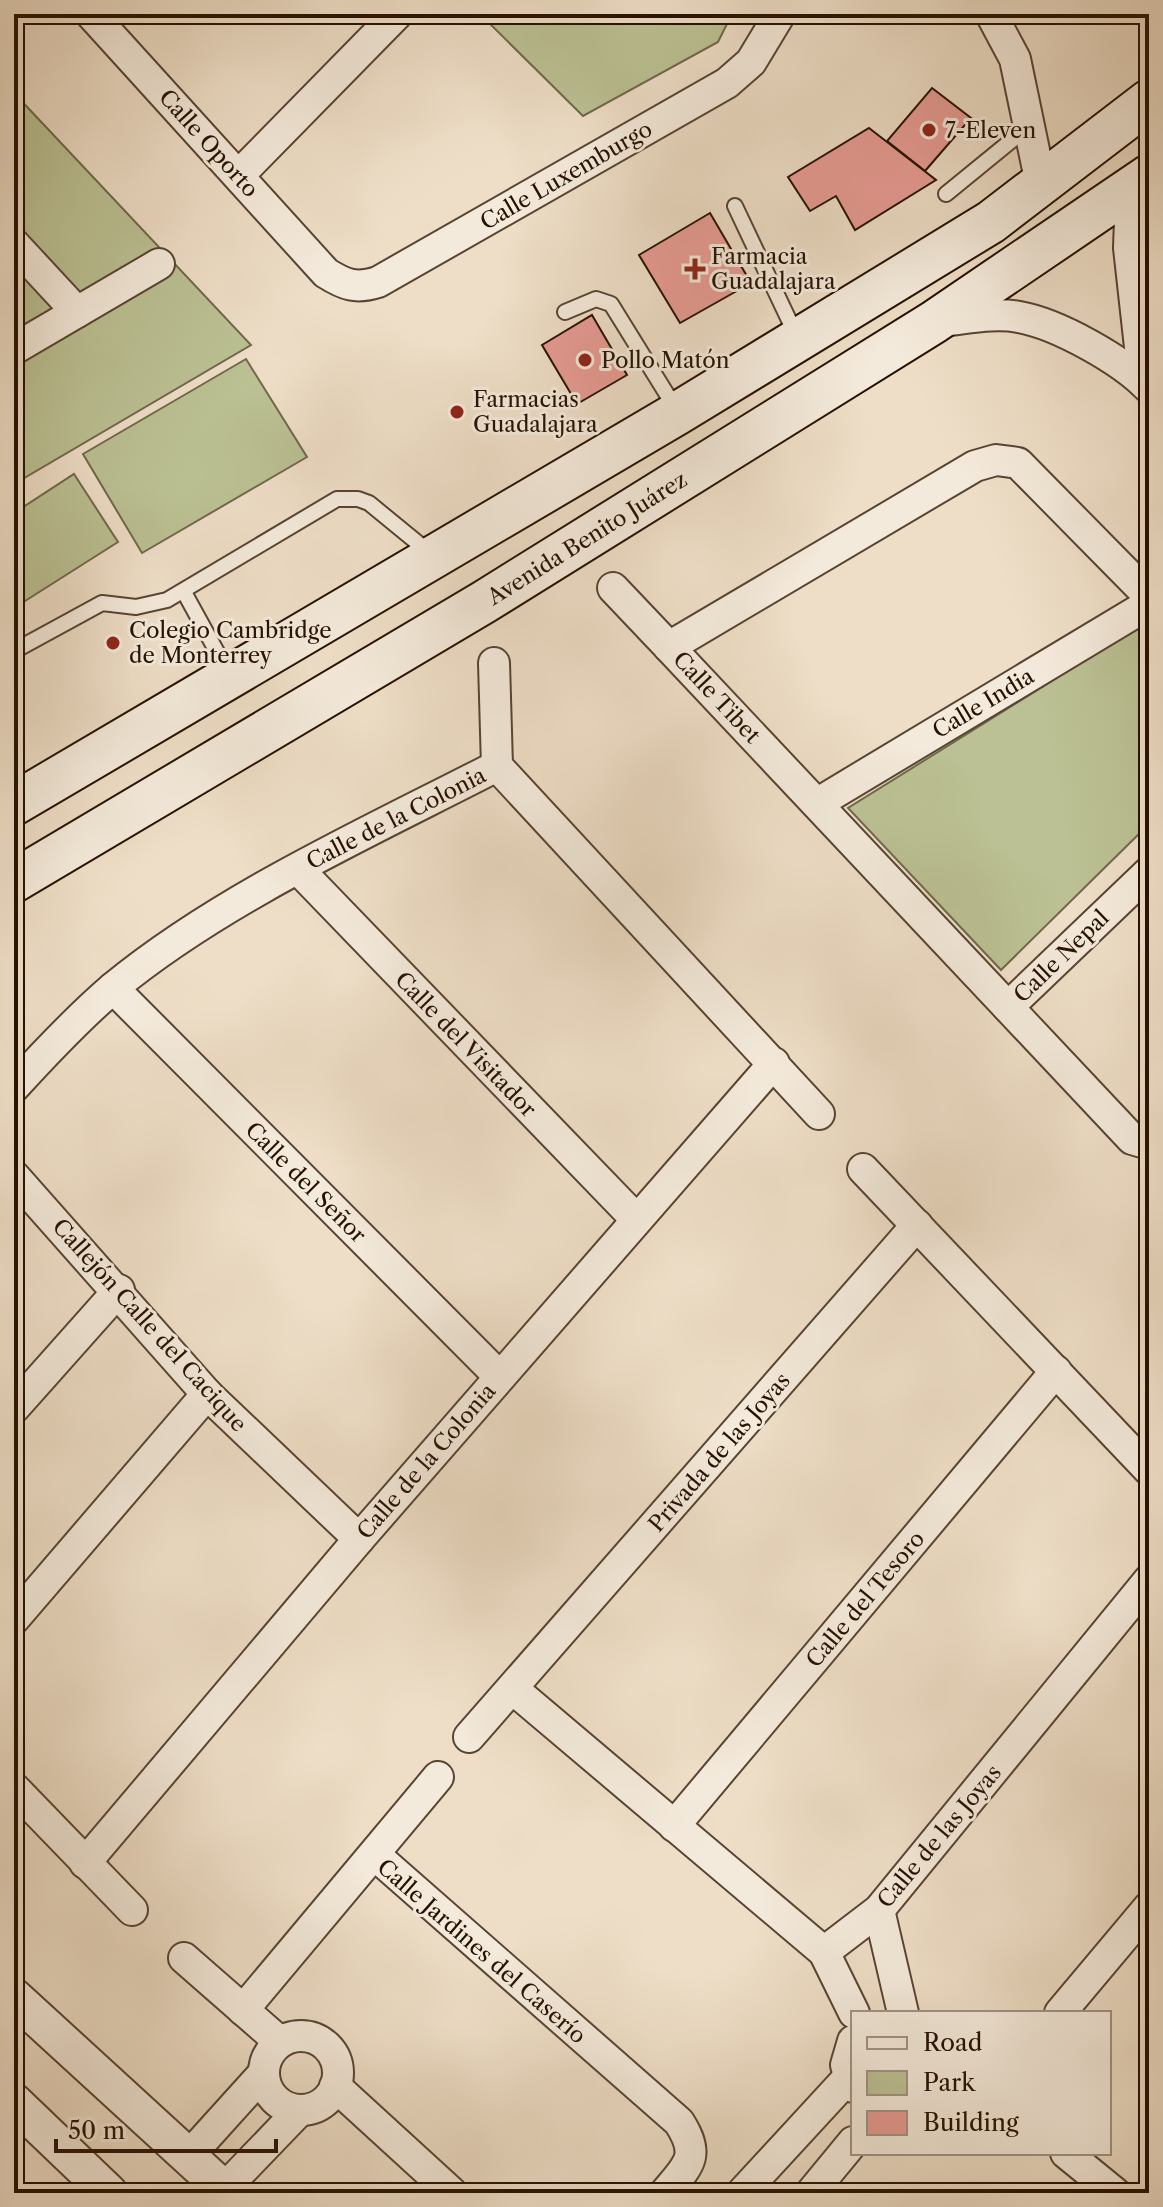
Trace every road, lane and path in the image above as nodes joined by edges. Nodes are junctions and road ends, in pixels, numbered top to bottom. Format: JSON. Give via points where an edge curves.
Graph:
{"nodes":[{"id":1,"x":397,"y":14,"type":"edge"},
{"id":2,"x":991,"y":14,"type":"edge"},
{"id":3,"x":94,"y":15,"type":"edge"},
{"id":4,"x":768,"y":20,"type":"edge"},
{"id":5,"x":1149,"y":101,"type":"edge"},
{"id":6,"x":1028,"y":127,"type":"junction"},
{"id":7,"x":239,"y":175,"type":"junction"},
{"id":8,"x":1041,"y":184,"type":"junction"},
{"id":9,"x":1140,"y":184,"type":"edge"},
{"id":10,"x":946,"y":194,"type":"dead end"},
{"id":11,"x":735,"y":206,"type":"dead end"},
{"id":12,"x":991,"y":222,"type":"junction"},
{"id":13,"x":14,"y":244,"type":"edge"},
{"id":14,"x":159,"y":264,"type":"dead end"},
{"id":15,"x":326,"y":273,"type":"joint"},
{"id":16,"x":77,"y":312,"type":"junction"},
{"id":17,"x":565,"y":312,"type":"dead end"},
{"id":18,"x":934,"y":322,"type":"junction"},
{"id":19,"x":798,"y":338,"type":"junction"},
{"id":20,"x":14,"y":349,"type":"edge"},
{"id":21,"x":1146,"y":385,"type":"edge"},
{"id":22,"x":678,"y":413,"type":"junction"},
{"id":23,"x":433,"y":555,"type":"junction"},
{"id":24,"x":613,"y":588,"type":"dead end"},
{"id":25,"x":184,"y":592,"type":"junction"},
{"id":26,"x":1149,"y":596,"type":"edge"},
{"id":27,"x":1149,"y":604,"type":"edge"},
{"id":28,"x":669,"y":647,"type":"junction"},
{"id":29,"x":14,"y":651,"type":"edge"},
{"id":30,"x":494,"y":663,"type":"dead end"},
{"id":31,"x":230,"y":675,"type":"junction"},
{"id":32,"x":497,"y":766,"type":"junction"},
{"id":33,"x":818,"y":803,"type":"junction"},
{"id":34,"x":14,"y":804,"type":"edge"},
{"id":35,"x":298,"y":869,"type":"junction"},
{"id":36,"x":1149,"y":872,"type":"edge"},
{"id":37,"x":14,"y":881,"type":"edge"},
{"id":38,"x":113,"y":988,"type":"junction"},
{"id":39,"x":1008,"y":1007,"type":"junction"},
{"id":40,"x":774,"y":1063,"type":"junction"},
{"id":41,"x":14,"y":1087,"type":"edge"},
{"id":42,"x":819,"y":1114,"type":"dead end"},
{"id":43,"x":1140,"y":1141,"type":"edge"},
{"id":44,"x":863,"y":1169,"type":"dead end"},
{"id":45,"x":14,"y":1176,"type":"edge"},
{"id":46,"x":635,"y":1218,"type":"junction"},
{"id":47,"x":917,"y":1225,"type":"junction"},
{"id":48,"x":119,"y":1290,"type":"junction"},
{"id":49,"x":1056,"y":1371,"type":"junction"},
{"id":50,"x":499,"y":1376,"type":"junction"},
{"id":51,"x":207,"y":1394,"type":"junction"},
{"id":52,"x":14,"y":1408,"type":"edge"},
{"id":53,"x":1149,"y":1470,"type":"edge"},
{"id":54,"x":359,"y":1539,"type":"junction"},
{"id":55,"x":1149,"y":1580,"type":"edge"},
{"id":56,"x":14,"y":1619,"type":"edge"},
{"id":57,"x":513,"y":1689,"type":"junction"},
{"id":58,"x":469,"y":1737,"type":"dead end"},
{"id":59,"x":438,"y":1777,"type":"dead end"},
{"id":60,"x":14,"y":1788,"type":"edge"},
{"id":61,"x":674,"y":1826,"type":"junction"},
{"id":62,"x":375,"y":1855,"type":"junction"},
{"id":63,"x":85,"y":1863,"type":"junction"},
{"id":64,"x":1149,"y":1907,"type":"edge"},
{"id":65,"x":132,"y":1910,"type":"dead end"},
{"id":66,"x":879,"y":1910,"type":"junction"},
{"id":67,"x":824,"y":1952,"type":"junction"},
{"id":68,"x":184,"y":1958,"type":"dead end"},
{"id":69,"x":14,"y":1997,"type":"edge"},
{"id":70,"x":243,"y":2010,"type":"junction"},
{"id":71,"x":853,"y":2011,"type":"edge"},
{"id":72,"x":903,"y":2011,"type":"edge"},
{"id":73,"x":1062,"y":2011,"type":"edge"},
{"id":74,"x":280,"y":2042,"type":"junction"},
{"id":75,"x":851,"y":2048,"type":"edge"},
{"id":76,"x":263,"y":2074,"type":"junction"},
{"id":77,"x":851,"y":2082,"type":"edge"},
{"id":78,"x":335,"y":2086,"type":"junction"},
{"id":79,"x":14,"y":2102,"type":"edge"},
{"id":80,"x":300,"y":2110,"type":"junction"},
{"id":81,"x":851,"y":2144,"type":"edge"},
{"id":82,"x":1068,"y":2155,"type":"edge"},
{"id":83,"x":188,"y":2157,"type":"junction"},
{"id":84,"x":226,"y":2191,"type":"edge"},
{"id":85,"x":109,"y":2193,"type":"edge"},
{"id":86,"x":452,"y":2193,"type":"edge"},
{"id":87,"x":665,"y":2193,"type":"edge"},
{"id":88,"x":742,"y":2193,"type":"edge"},
{"id":89,"x":811,"y":2193,"type":"edge"},
{"id":90,"x":1115,"y":2193,"type":"edge"}],
"edges":[{"from":1,"to":7,"type":"street"},
{"from":2,"to":6,"type":"street","via":[[1015,59]]},
{"from":3,"to":7,"type":"street","name":"Calle Oporto"},
{"from":4,"to":15,"type":"street","name":"Calle Luxemburgo","via":[[751,62],[727,83],[378,282],[346,286]]},
{"from":5,"to":8,"type":"main road"},
{"from":6,"to":8,"type":"street"},
{"from":6,"to":10,"type":"lane"},
{"from":7,"to":15,"type":"street","name":"Calle Oporto"},
{"from":8,"to":12,"type":"main road"},
{"from":9,"to":18,"type":"main road","name":"Avenida Benito Juárez"},
{"from":9,"to":21,"type":"street","via":[[1129,248]]},
{"from":11,"to":19,"type":"lane"},
{"from":12,"to":18,"type":"main road","via":[[940,290]]},
{"from":12,"to":19,"type":"main road"},
{"from":13,"to":16,"type":"street"},
{"from":14,"to":16,"type":"street"},
{"from":16,"to":20,"type":"street"},
{"from":17,"to":22,"type":"lane","via":[[596,299],[611,304]]},
{"from":18,"to":21,"type":"street","via":[[1018,317],[1089,346]]},
{"from":18,"to":37,"type":"main road","name":"Avenida Benito Juárez","via":[[484,602]]},
{"from":19,"to":22,"type":"main road"},
{"from":22,"to":23,"type":"main road"},
{"from":23,"to":25,"type":"lane","via":[[369,503],[337,499]]},
{"from":23,"to":31,"type":"main road"},
{"from":24,"to":28,"type":"street"},
{"from":25,"to":29,"type":"lane","via":[[136,607],[102,603]]},
{"from":25,"to":31,"type":"lane"},
{"from":26,"to":28,"type":"street","name":"Calle Tibet","via":[[1018,463],[996,460],[975,466]]},
{"from":27,"to":33,"type":"street","name":"Calle India"},
{"from":28,"to":33,"type":"street","name":"Calle Tibet"},
{"from":30,"to":32,"type":"street"},
{"from":31,"to":34,"type":"main road"},
{"from":32,"to":35,"type":"street","name":"Calle de la Colonia"},
{"from":32,"to":40,"type":"street","name":"Calle de la Colonia"},
{"from":33,"to":39,"type":"street","name":"Calle Tibet"},
{"from":35,"to":38,"type":"street","name":"Calle de la Colonia"},
{"from":35,"to":46,"type":"street","name":"Calle del Visitador"},
{"from":36,"to":39,"type":"street","name":"Calle Nepal"},
{"from":38,"to":41,"type":"street","name":"Calle de la Colonia"},
{"from":38,"to":50,"type":"street","name":"Calle del Señor"},
{"from":39,"to":43,"type":"street","name":"Calle Tibet"},
{"from":40,"to":42,"type":"street","name":"Calle de la Colonia"},
{"from":40,"to":46,"type":"street","name":"Calle de la Colonia"},
{"from":44,"to":47,"type":"street"},
{"from":45,"to":48,"type":"street","name":"Callejón Calle del Cacique"},
{"from":46,"to":50,"type":"street","name":"Calle de la Colonia"},
{"from":47,"to":49,"type":"street"},
{"from":47,"to":57,"type":"street","name":"Privada de las Joyas"},
{"from":48,"to":51,"type":"street","name":"Callejón Calle del Cacique"},
{"from":48,"to":52,"type":"street"},
{"from":49,"to":53,"type":"street"},
{"from":49,"to":61,"type":"street","name":"Calle del Tesoro"},
{"from":50,"to":54,"type":"street","name":"Calle de la Colonia"},
{"from":51,"to":54,"type":"street","name":"Callejón Calle del Cacique"},
{"from":51,"to":56,"type":"street"},
{"from":54,"to":63,"type":"street","name":"Calle de la Colonia"},
{"from":55,"to":66,"type":"street","name":"Calle de las Joyas"},
{"from":57,"to":58,"type":"street","name":"Privada de las Joyas"},
{"from":57,"to":61,"type":"street"},
{"from":59,"to":62,"type":"street"},
{"from":60,"to":63,"type":"street"},
{"from":61,"to":67,"type":"street"},
{"from":62,"to":70,"type":"street","name":"Calle Jardines del Caserío"},
{"from":62,"to":87,"type":"street","name":"Calle Jardines del Caserío","via":[[679,2122],[692,2147],[691,2158]]},
{"from":63,"to":65,"type":"street"},
{"from":64,"to":73,"type":"street"},
{"from":66,"to":67,"type":"street","name":"Calle de las Joyas"},
{"from":66,"to":72,"type":"street"},
{"from":67,"to":71,"type":"street"},
{"from":68,"to":70,"type":"street"},
{"from":69,"to":83,"type":"street"},
{"from":70,"to":74,"type":"street"},
{"from":74,"to":76,"type":"street","via":[[265,2061]]},
{"from":74,"to":78,"type":"street","via":[[303,2036],[324,2044],[337,2063]]},
{"from":75,"to":77,"type":"street","via":[[846,2065]]},
{"from":76,"to":80,"type":"street","via":[[279,2103]]},
{"from":76,"to":83,"type":"street"},
{"from":77,"to":88,"type":"street"},
{"from":78,"to":80,"type":"street","via":[[321,2104]]},
{"from":78,"to":86,"type":"street"},
{"from":79,"to":85,"type":"street"},
{"from":80,"to":84,"type":"street"},
{"from":81,"to":89,"type":"street"},
{"from":82,"to":90,"type":"street"},
{"from":83,"to":84,"type":"street"}]}
